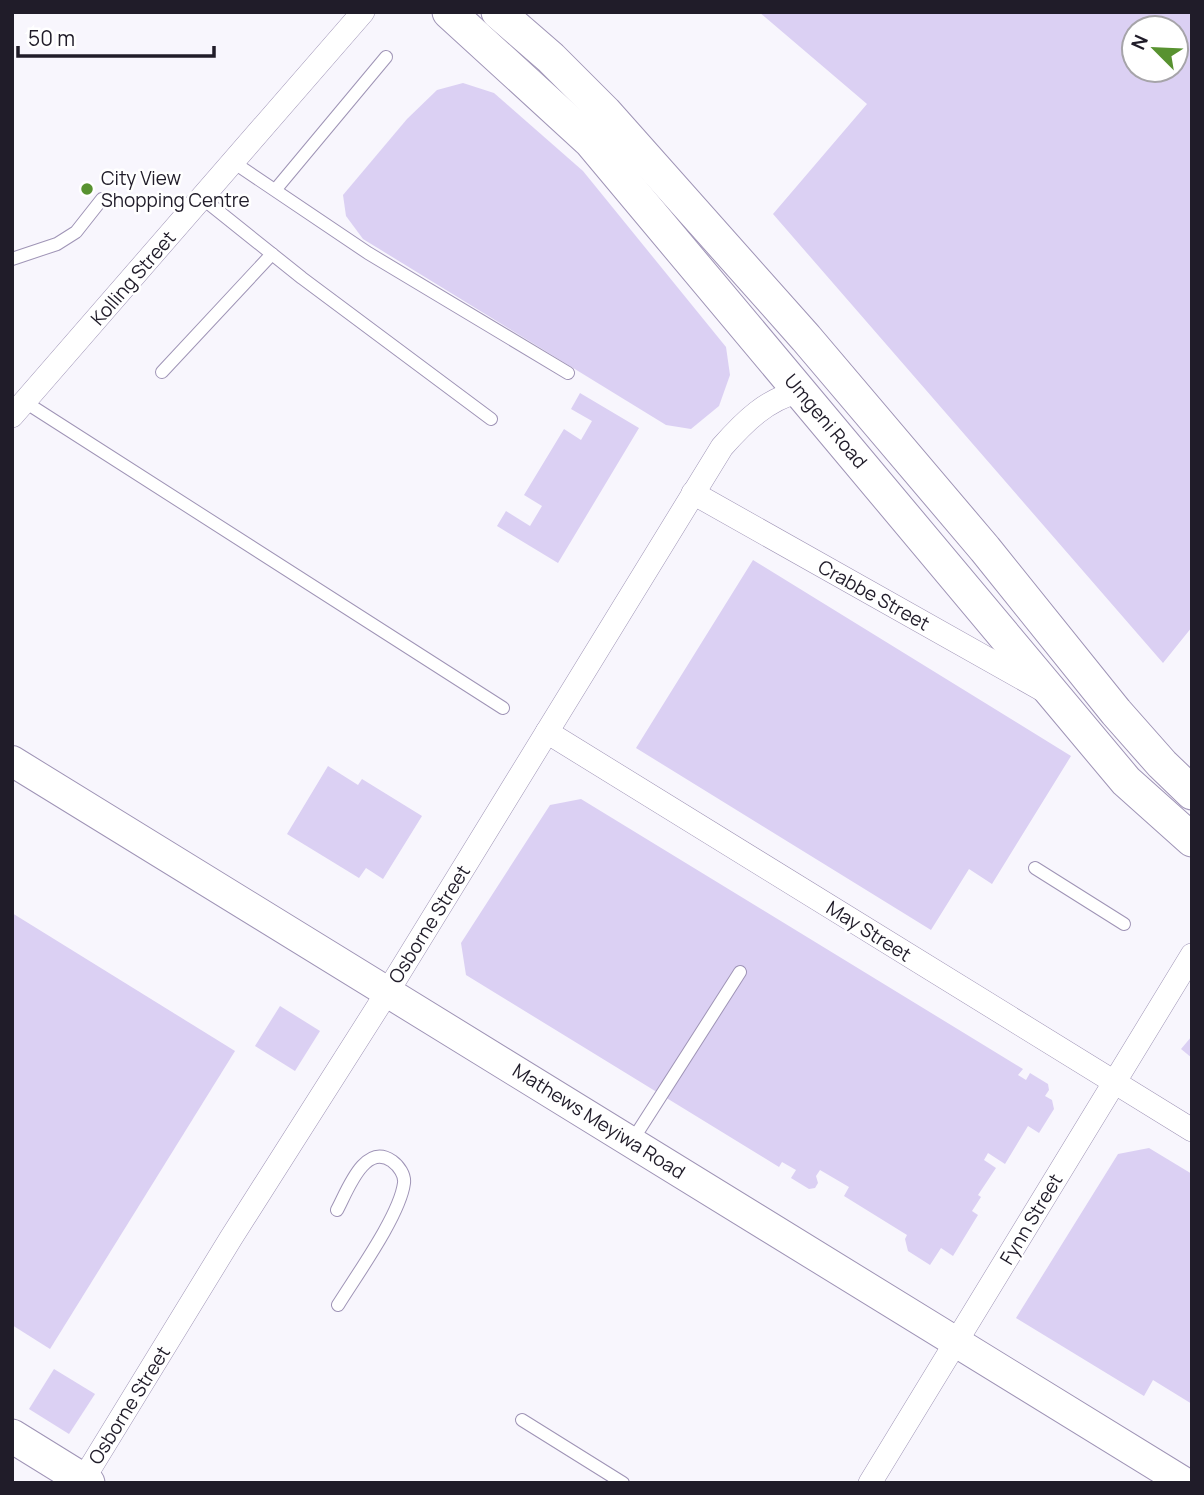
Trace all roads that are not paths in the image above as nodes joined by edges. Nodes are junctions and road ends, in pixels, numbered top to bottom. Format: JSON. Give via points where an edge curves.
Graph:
{"nodes":[{"id":1,"x":363,"y":12,"type":"edge"},
{"id":2,"x":449,"y":12,"type":"edge"},
{"id":3,"x":498,"y":12,"type":"edge"},
{"id":4,"x":387,"y":57,"type":"dead end"},
{"id":5,"x":233,"y":162,"type":"junction"},
{"id":6,"x":276,"y":189,"type":"junction"},
{"id":7,"x":202,"y":198,"type":"junction"},
{"id":8,"x":102,"y":199,"type":"dead end"},
{"id":9,"x":272,"y":254,"type":"junction"},
{"id":10,"x":12,"y":259,"type":"edge"},
{"id":11,"x":162,"y":372,"type":"dead end"},
{"id":12,"x":568,"y":373,"type":"dead end"},
{"id":13,"x":800,"y":391,"type":"junction"},
{"id":14,"x":19,"y":409,"type":"edge"},
{"id":15,"x":491,"y":419,"type":"dead end"},
{"id":16,"x":693,"y":493,"type":"junction"},
{"id":17,"x":1056,"y":697,"type":"junction"},
{"id":18,"x":503,"y":708,"type":"dead end"},
{"id":19,"x":547,"y":732,"type":"junction"},
{"id":20,"x":12,"y":761,"type":"edge"},
{"id":21,"x":1192,"y":793,"type":"edge"},
{"id":22,"x":1192,"y":840,"type":"edge"},
{"id":23,"x":1035,"y":868,"type":"dead end"},
{"id":24,"x":1124,"y":924,"type":"dead end"},
{"id":25,"x":1192,"y":955,"type":"edge"},
{"id":26,"x":740,"y":972,"type":"dead end"},
{"id":27,"x":388,"y":990,"type":"junction"},
{"id":28,"x":1113,"y":1081,"type":"junction"},
{"id":29,"x":1192,"y":1130,"type":"edge"},
{"id":30,"x":632,"y":1141,"type":"junction"},
{"id":31,"x":337,"y":1210,"type":"dead end"},
{"id":32,"x":338,"y":1305,"type":"dead end"},
{"id":33,"x":958,"y":1341,"type":"junction"},
{"id":34,"x":522,"y":1420,"type":"dead end"},
{"id":35,"x":12,"y":1436,"type":"edge"},
{"id":36,"x":84,"y":1482,"type":"edge"},
{"id":37,"x":623,"y":1483,"type":"edge"},
{"id":38,"x":870,"y":1483,"type":"edge"},
{"id":39,"x":1185,"y":1483,"type":"edge"}],
"edges":[{"from":1,"to":5,"type":"street","name":"Kolling Street"},
{"from":2,"to":13,"type":"main road","name":"Umgeni Road","via":[[590,141]]},
{"from":3,"to":21,"type":"main road","name":"Umgeni Road","via":[[604,112],[994,559],[1116,712]]},
{"from":4,"to":6,"type":"lane"},
{"from":5,"to":6,"type":"lane"},
{"from":5,"to":7,"type":"street","name":"Kolling Street"},
{"from":6,"to":12,"type":"lane","via":[[368,253]]},
{"from":7,"to":9,"type":"lane"},
{"from":7,"to":14,"type":"street","name":"Kolling Street"},
{"from":8,"to":10,"type":"lane","via":[[76,232],[57,244]]},
{"from":9,"to":11,"type":"lane"},
{"from":9,"to":15,"type":"lane"},
{"from":13,"to":16,"type":"street","name":"Osborne Street","via":[[781,396],[741,425]]},
{"from":13,"to":17,"type":"main road","name":"Umgeni Road"},
{"from":14,"to":18,"type":"lane"},
{"from":16,"to":17,"type":"street","name":"Crabbe Street"},
{"from":16,"to":19,"type":"street","name":"Osborne Street"},
{"from":17,"to":22,"type":"main road","name":"Umgeni Road","via":[[1126,781]]},
{"from":19,"to":27,"type":"street","name":"Osborne Street"},
{"from":19,"to":28,"type":"street","name":"May Street"},
{"from":20,"to":27,"type":"street","name":"Mathews Meyiwa Road"},
{"from":23,"to":24,"type":"lane"},
{"from":25,"to":28,"type":"street","name":"Fynn Street"},
{"from":26,"to":30,"type":"lane"},
{"from":27,"to":30,"type":"street","name":"Mathews Meyiwa Road"},
{"from":27,"to":36,"type":"street","name":"Osborne Street"},
{"from":28,"to":29,"type":"street","name":"May Street"},
{"from":28,"to":33,"type":"street","name":"Fynn Street"},
{"from":30,"to":33,"type":"street","name":"Mathews Meyiwa Road"},
{"from":31,"to":32,"type":"lane","via":[[371,1157],[382,1156],[399,1167],[405,1180],[400,1198]]},
{"from":33,"to":38,"type":"street","name":"Fynn Street"},
{"from":33,"to":39,"type":"street","name":"Mathews Meyiwa Road"},
{"from":34,"to":37,"type":"lane"},
{"from":35,"to":36,"type":"main road"}]}
